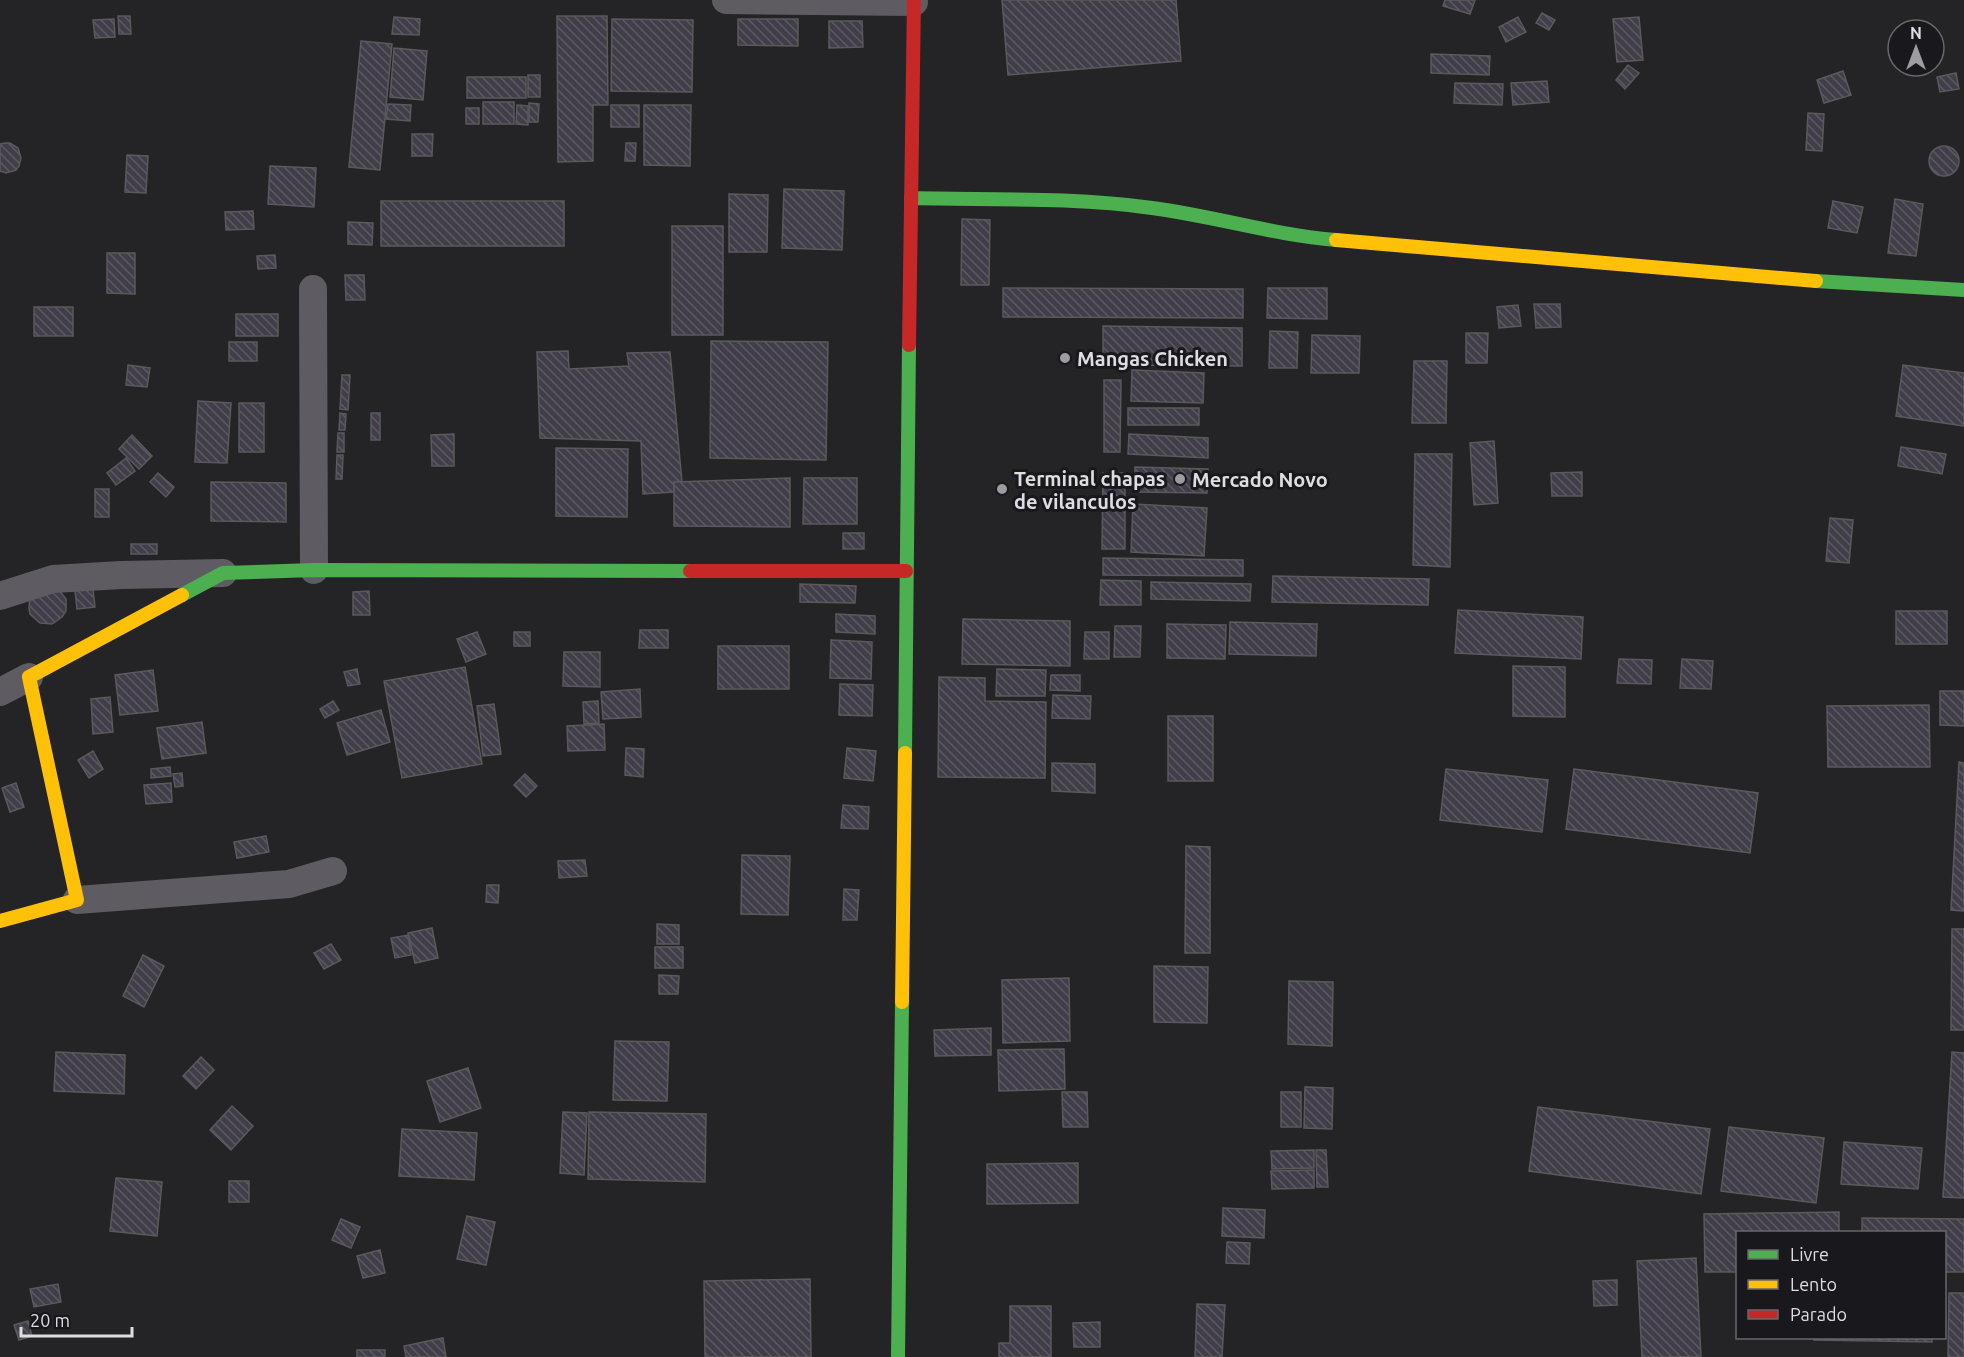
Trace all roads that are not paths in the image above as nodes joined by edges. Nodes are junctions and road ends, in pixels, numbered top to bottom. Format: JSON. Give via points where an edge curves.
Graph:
{"nodes":[{"id":1,"x":726,"y":0,"type":"edge"},
{"id":2,"x":914,"y":1,"type":"edge"},
{"id":3,"x":911,"y":198,"type":"junction"},
{"id":4,"x":313,"y":289,"type":"dead end"},
{"id":5,"x":1964,"y":290,"type":"edge"},
{"id":6,"x":314,"y":570,"type":"junction"},
{"id":7,"x":906,"y":572,"type":"junction"},
{"id":8,"x":223,"y":573,"type":"junction"},
{"id":9,"x":0,"y":596,"type":"edge"},
{"id":10,"x":29,"y":676,"type":"junction"},
{"id":11,"x":0,"y":692,"type":"edge"},
{"id":12,"x":333,"y":871,"type":"dead end"},
{"id":13,"x":77,"y":900,"type":"junction"},
{"id":14,"x":0,"y":921,"type":"edge"},
{"id":15,"x":898,"y":1357,"type":"edge"}],
"edges":[{"from":1,"to":2,"type":"street"},
{"from":2,"to":3,"type":"street"},
{"from":3,"to":5,"type":"street","via":[[1103,203],[1153,208],[1326,239]]},
{"from":3,"to":7,"type":"street"},
{"from":4,"to":6,"type":"street"},
{"from":6,"to":7,"type":"street"},
{"from":6,"to":8,"type":"street"},
{"from":7,"to":15,"type":"street"},
{"from":8,"to":9,"type":"street","via":[[53,579]]},
{"from":8,"to":10,"type":"street"},
{"from":10,"to":11,"type":"street"},
{"from":10,"to":13,"type":"street"},
{"from":12,"to":13,"type":"street","via":[[289,884]]},
{"from":13,"to":14,"type":"street"}]}
